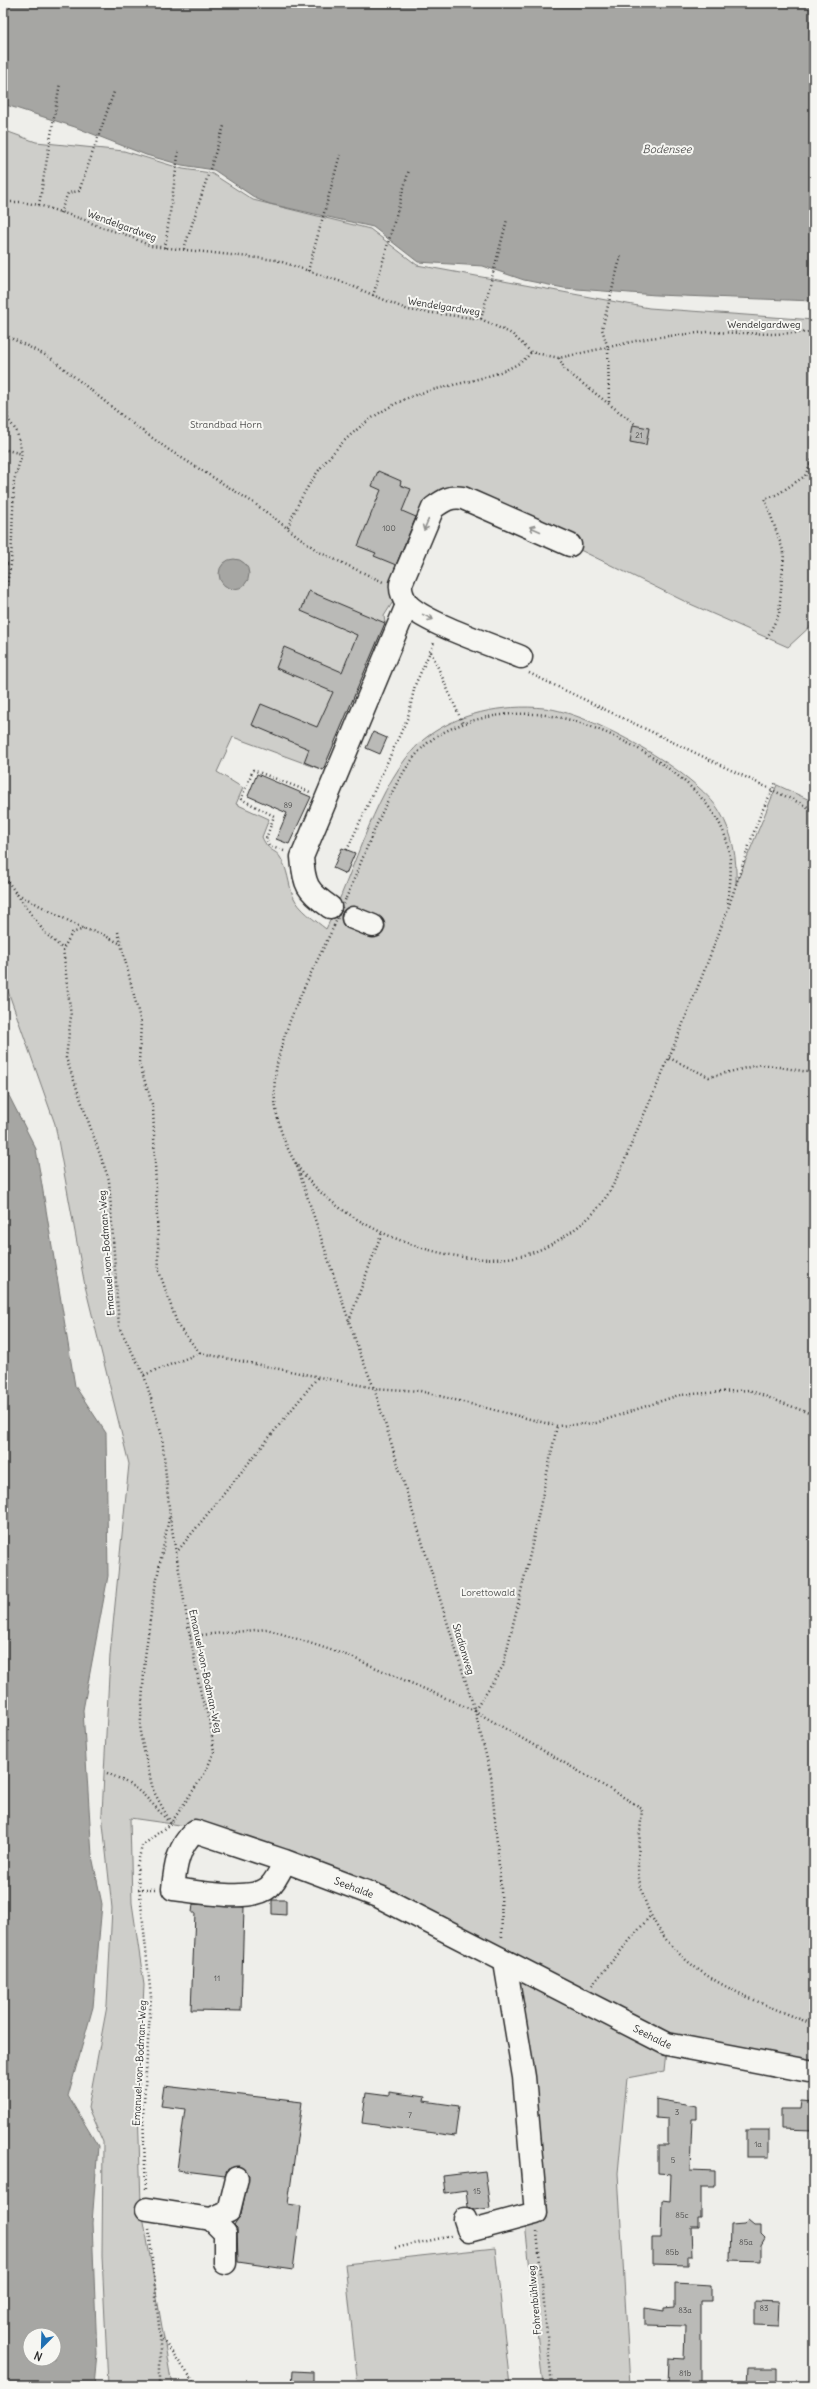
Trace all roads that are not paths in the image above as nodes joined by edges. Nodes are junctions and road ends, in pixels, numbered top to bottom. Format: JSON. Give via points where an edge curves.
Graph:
{"nodes":[{"id":1,"x":570,"y":545,"type":"dead end"},
{"id":2,"x":404,"y":597,"type":"junction"},
{"id":3,"x":523,"y":664,"type":"road end"},
{"id":4,"x":373,"y":926,"type":"dead end"},
{"id":5,"x":285,"y":1861,"type":"junction"},
{"id":6,"x":505,"y":1962,"type":"junction"},
{"id":7,"x":814,"y":2072,"type":"edge"},
{"id":8,"x":237,"y":2178,"type":"dead end"},
{"id":9,"x":147,"y":2209,"type":"road end"},
{"id":10,"x":211,"y":2219,"type":"junction"},
{"id":11,"x":467,"y":2225,"type":"road end"},
{"id":12,"x":225,"y":2262,"type":"dead end"}],
"edges":[{"from":1,"to":2,"type":"street","one_way":true,"via":[[463,498],[453,497],[433,508]]},
{"from":2,"to":3,"type":"street","one_way":true,"via":[[444,625]]},
{"from":2,"to":4,"type":"street","via":[[302,857],[303,880],[318,898],[341,912]]},
{"from":5,"to":5,"type":"street","name":"Seehalde","via":[[195,1831],[185,1840],[179,1855],[174,1889],[255,1894],[269,1887]]},
{"from":5,"to":6,"type":"street","name":"Seehalde","via":[[380,1897]]},
{"from":6,"to":7,"type":"street","name":"Seehalde","via":[[667,2044]]},
{"from":6,"to":11,"type":"street","via":[[524,2077],[536,2213]]},
{"from":8,"to":10,"type":"street","via":[[229,2211]]},
{"from":9,"to":10,"type":"street"},
{"from":10,"to":12,"type":"street","via":[[225,2233]]}]}
